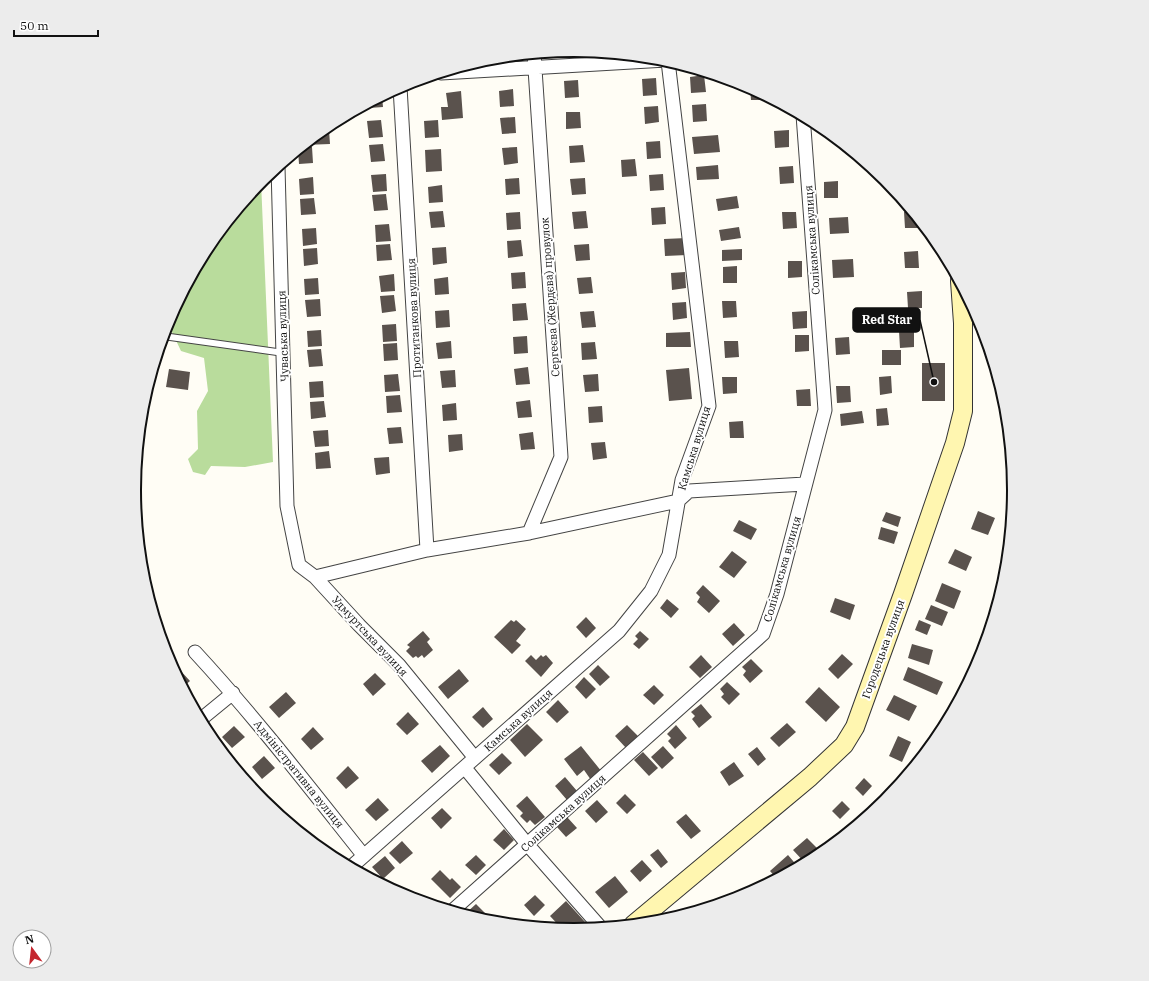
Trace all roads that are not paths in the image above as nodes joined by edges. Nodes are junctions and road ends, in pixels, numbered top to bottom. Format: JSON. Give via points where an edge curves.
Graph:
{"nodes":[{"id":1,"x":534,"y":59,"type":"edge"},
{"id":2,"x":636,"y":62,"type":"edge"},
{"id":3,"x":535,"y":67,"type":"junction"},
{"id":4,"x":668,"y":67,"type":"edge"},
{"id":5,"x":464,"y":72,"type":"edge"},
{"id":6,"x":400,"y":94,"type":"edge"},
{"id":7,"x":804,"y":123,"type":"edge"},
{"id":8,"x":278,"y":175,"type":"edge"},
{"id":9,"x":961,"y":295,"type":"edge"},
{"id":10,"x":169,"y":337,"type":"edge"},
{"id":11,"x":284,"y":353,"type":"junction"},
{"id":12,"x":804,"y":484,"type":"junction"},
{"id":13,"x":678,"y":501,"type":"junction"},
{"id":14,"x":287,"y":506,"type":"joint"},
{"id":15,"x":529,"y":533,"type":"junction"},
{"id":16,"x":427,"y":550,"type":"junction"},
{"id":17,"x":315,"y":576,"type":"junction"},
{"id":18,"x":195,"y":652,"type":"dead end"},
{"id":19,"x":233,"y":693,"type":"junction"},
{"id":20,"x":205,"y":716,"type":"edge"},
{"id":21,"x":475,"y":758,"type":"junction"},
{"id":22,"x":465,"y":768,"type":"junction"},
{"id":23,"x":527,"y":844,"type":"junction"},
{"id":24,"x":364,"y":856,"type":"junction"},
{"id":25,"x":355,"y":864,"type":"edge"},
{"id":26,"x":456,"y":907,"type":"edge"},
{"id":27,"x":641,"y":919,"type":"edge"},
{"id":28,"x":597,"y":923,"type":"edge"}],
"edges":[{"from":1,"to":3,"type":"street","name":"Сергеєва (Жердєва) провулок"},
{"from":2,"to":3,"type":"street"},
{"from":3,"to":5,"type":"street"},
{"from":3,"to":15,"type":"street","name":"Сергеєва (Жердєва) провулок","via":[[561,457]]},
{"from":4,"to":13,"type":"street","name":"Камська вулиця","via":[[709,406],[682,480]]},
{"from":6,"to":16,"type":"street","name":"Протитанкова вулиця"},
{"from":7,"to":12,"type":"street","name":"Солікамська вулиця","via":[[825,410]]},
{"from":8,"to":11,"type":"street","name":"Чуваська вулиця"},
{"from":9,"to":27,"type":"main road","name":"Городецька вулиця","via":[[963,403],[955,443],[855,727],[844,745],[810,777]]},
{"from":10,"to":11,"type":"lane"},
{"from":11,"to":14,"type":"street","name":"Чуваська вулиця"},
{"from":12,"to":13,"type":"street","via":[[689,491]]},
{"from":12,"to":23,"type":"street","name":"Солікамська вулиця","via":[[777,594],[763,634]]},
{"from":13,"to":15,"type":"street"},
{"from":13,"to":21,"type":"street","name":"Камська вулиця","via":[[669,555],[651,591],[618,631]]},
{"from":14,"to":17,"type":"street","name":"Удмуртська вулиця","via":[[299,565]]},
{"from":15,"to":16,"type":"street"},
{"from":16,"to":17,"type":"street"},
{"from":17,"to":21,"type":"street","name":"Удмуртська вулиця","via":[[399,665]]},
{"from":18,"to":19,"type":"street","name":"Адміністративна вулиця"},
{"from":19,"to":20,"type":"street"},
{"from":19,"to":24,"type":"street","name":"Адміністративна вулиця"},
{"from":21,"to":22,"type":"street","name":"Камська вулиця"},
{"from":22,"to":23,"type":"street"},
{"from":22,"to":24,"type":"street","name":"Камська вулиця"},
{"from":23,"to":26,"type":"street","name":"Солікамська вулиця"},
{"from":23,"to":28,"type":"street"},
{"from":24,"to":25,"type":"street","name":"Камська вулиця"}]}
